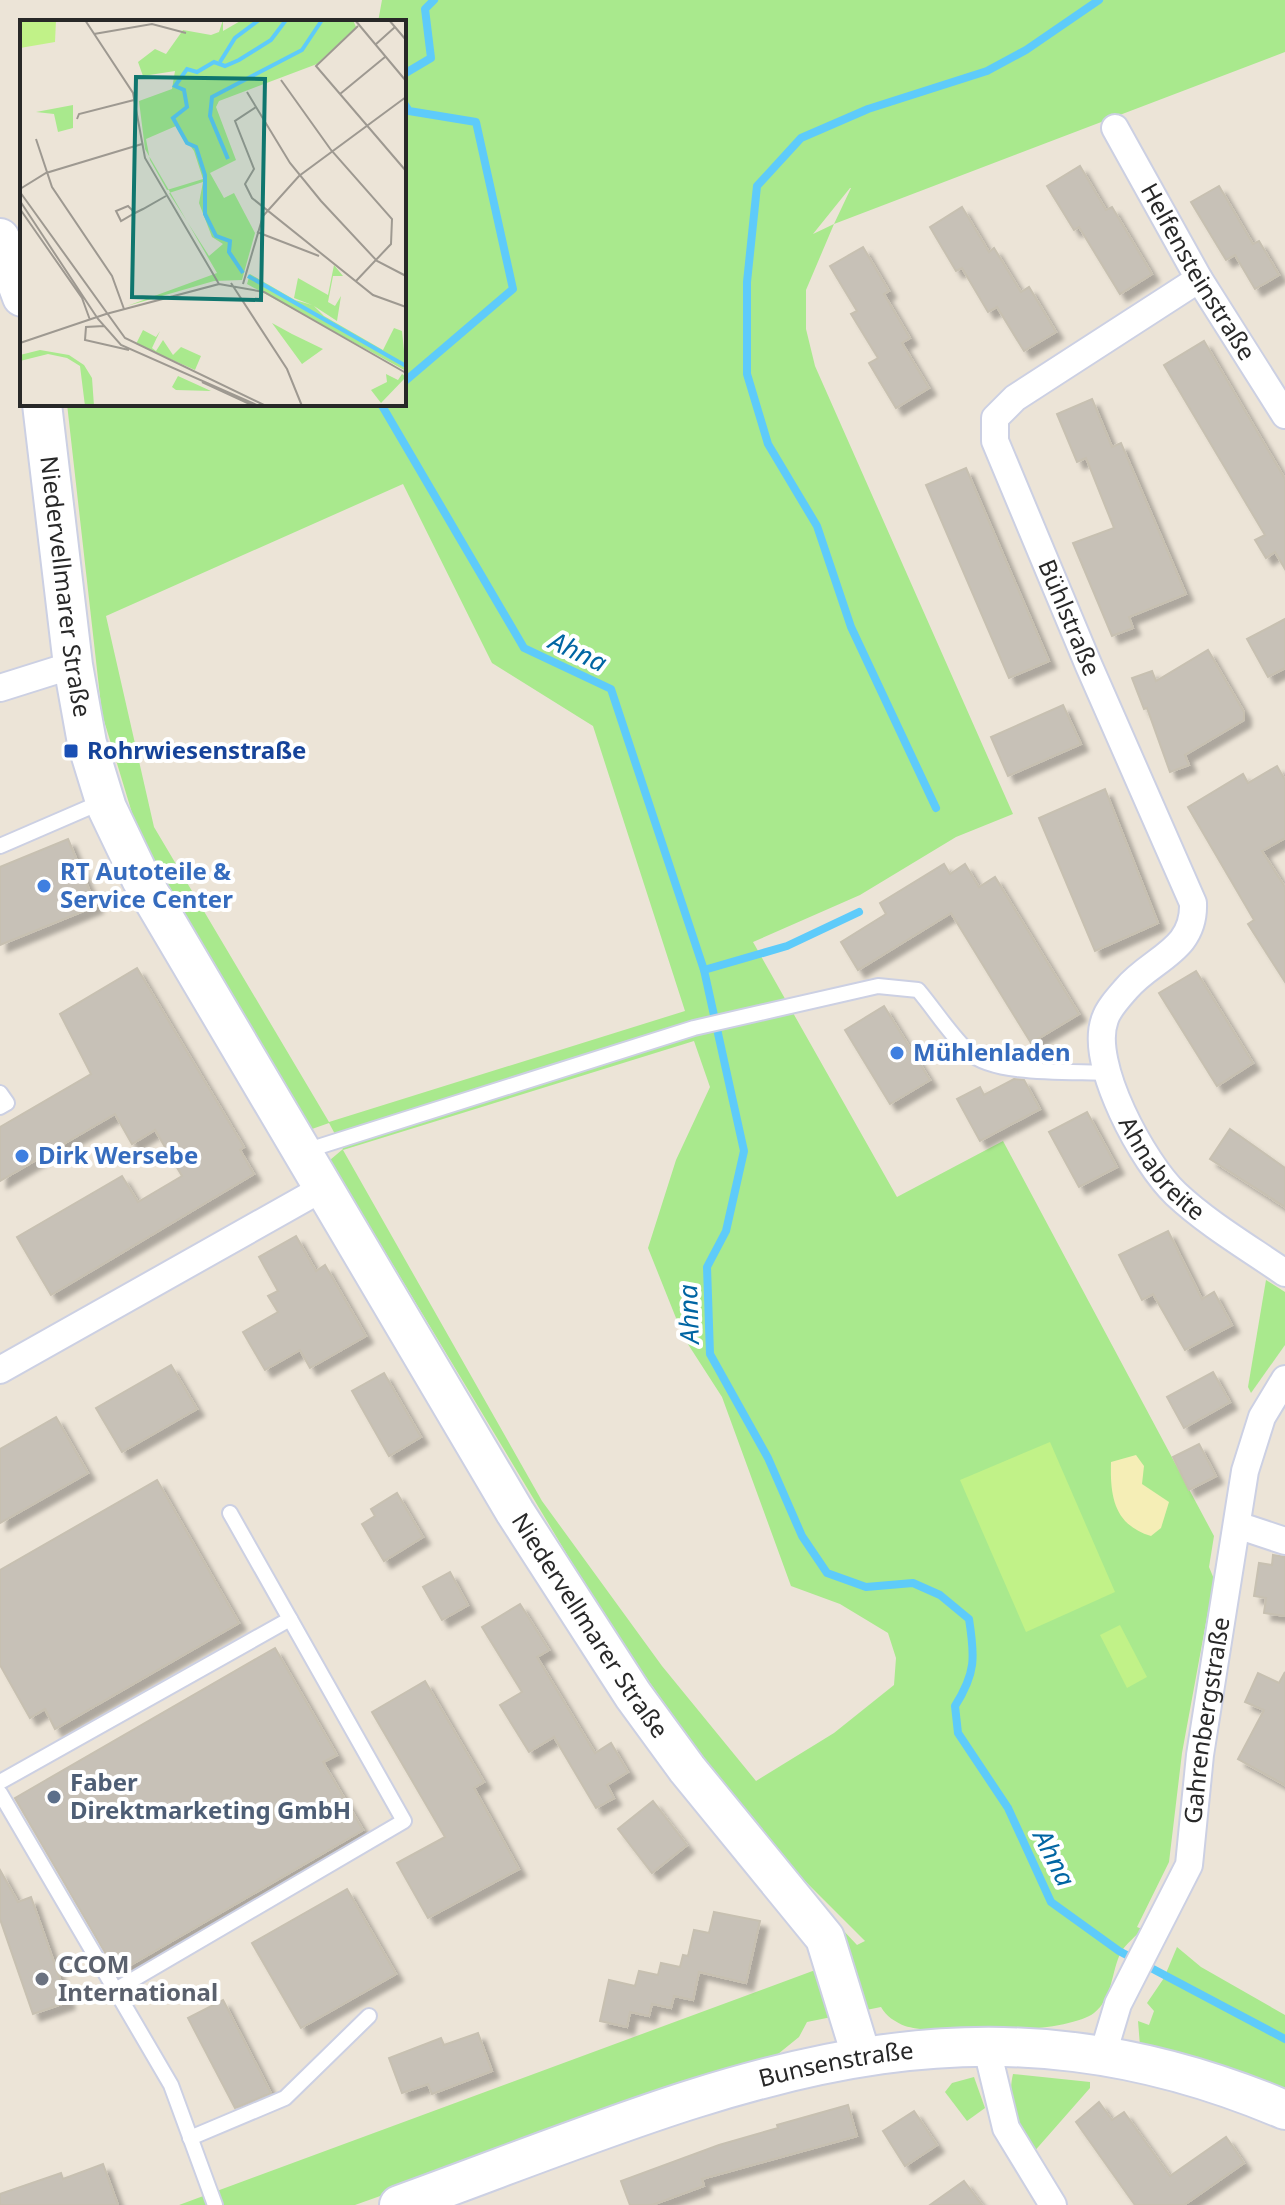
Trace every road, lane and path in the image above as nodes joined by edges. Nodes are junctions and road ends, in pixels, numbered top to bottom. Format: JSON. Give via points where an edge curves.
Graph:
{"nodes":[{"id":1,"x":1115,"y":128,"type":"dead end"},
{"id":2,"x":0,"y":238,"type":"edge"},
{"id":3,"x":1199,"y":279,"type":"junction"},
{"id":4,"x":20,"y":292,"type":"edge"},
{"id":5,"x":42,"y":406,"type":"edge"},
{"id":6,"x":1285,"y":415,"type":"edge"},
{"id":7,"x":73,"y":665,"type":"junction"},
{"id":8,"x":0,"y":688,"type":"edge"},
{"id":9,"x":105,"y":801,"type":"junction"},
{"id":10,"x":0,"y":846,"type":"edge"},
{"id":11,"x":1104,"y":1019,"type":"joint"},
{"id":12,"x":1109,"y":1073,"type":"junction"},
{"id":13,"x":0,"y":1093,"type":"edge"},
{"id":14,"x":0,"y":1107,"type":"edge"},
{"id":15,"x":301,"y":1152,"type":"junction"},
{"id":16,"x":323,"y":1188,"type":"junction"},
{"id":17,"x":1285,"y":1273,"type":"edge"},
{"id":18,"x":5,"y":1362,"type":"edge"},
{"id":19,"x":1285,"y":1379,"type":"edge"},
{"id":20,"x":230,"y":1513,"type":"dead end"},
{"id":21,"x":1237,"y":1525,"type":"junction"},
{"id":22,"x":1285,"y":1541,"type":"edge"},
{"id":23,"x":290,"y":1619,"type":"junction"},
{"id":24,"x":2,"y":1775,"type":"edge"},
{"id":25,"x":0,"y":1793,"type":"edge"},
{"id":26,"x":117,"y":1989,"type":"junction"},
{"id":27,"x":369,"y":2016,"type":"dead end"},
{"id":28,"x":986,"y":2045,"type":"junction"},
{"id":29,"x":1103,"y":2054,"type":"junction"},
{"id":30,"x":861,"y":2055,"type":"junction"},
{"id":31,"x":1285,"y":2110,"type":"edge"},
{"id":32,"x":190,"y":2138,"type":"junction"},
{"id":33,"x":215,"y":2205,"type":"edge"},
{"id":34,"x":399,"y":2205,"type":"edge"},
{"id":35,"x":1053,"y":2205,"type":"edge"}],
"edges":[{"from":1,"to":3,"type":"street","name":"Helfensteinstraße"},
{"from":2,"to":4,"type":"main road"},
{"from":3,"to":6,"type":"street","name":"Helfensteinstraße"},
{"from":3,"to":11,"type":"street","name":"Bühlstraße","via":[[1015,398],[995,418],[1002,462],[1193,903],[1188,934],[1128,987]]},
{"from":5,"to":7,"type":"main road","name":"Niedervellmarer Straße"},
{"from":7,"to":8,"type":"street"},
{"from":7,"to":9,"type":"main road","name":"Niedervellmarer Straße","via":[[87,743]]},
{"from":9,"to":10,"type":"lane"},
{"from":9,"to":15,"type":"main road","name":"Niedervellmarer Straße","via":[[141,879]]},
{"from":11,"to":12,"type":"street","name":"Ahnabreite","via":[[1102,1050]]},
{"from":12,"to":15,"type":"lane","via":[[983,1062],[918,990],[878,986],[694,1028]]},
{"from":12,"to":17,"type":"street","name":"Ahnabreite","via":[[1140,1148],[1175,1193]]},
{"from":13,"to":14,"type":"lane","via":[[7,1103]]},
{"from":15,"to":16,"type":"main road","name":"Niedervellmarer Straße"},
{"from":16,"to":18,"type":"street"},
{"from":16,"to":30,"type":"main road","name":"Niedervellmarer Straße","via":[[515,1512],[633,1695],[825,1938]]},
{"from":19,"to":21,"type":"street","name":"Gahrenbergstraße","via":[[1262,1417],[1245,1471]]},
{"from":20,"to":23,"type":"lane"},
{"from":21,"to":22,"type":"street"},
{"from":21,"to":29,"type":"street","name":"Gahrenbergstraße","via":[[1200,1755],[1189,1865],[1124,1991]]},
{"from":23,"to":24,"type":"lane"},
{"from":23,"to":26,"type":"lane","via":[[404,1821]]},
{"from":25,"to":26,"type":"lane"},
{"from":26,"to":32,"type":"lane","via":[[171,2085]]},
{"from":27,"to":32,"type":"lane","via":[[285,2098]]},
{"from":28,"to":29,"type":"main road","name":"Bunsenstraße"},
{"from":28,"to":30,"type":"main road","name":"Bunsenstraße"},
{"from":28,"to":35,"type":"street","via":[[1006,2128]]},
{"from":29,"to":31,"type":"main road","name":"Bunsenstraße","via":[[1200,2077]]},
{"from":30,"to":34,"type":"main road","name":"Bunsenstraße","via":[[706,2094]]},
{"from":32,"to":33,"type":"lane"}]}
